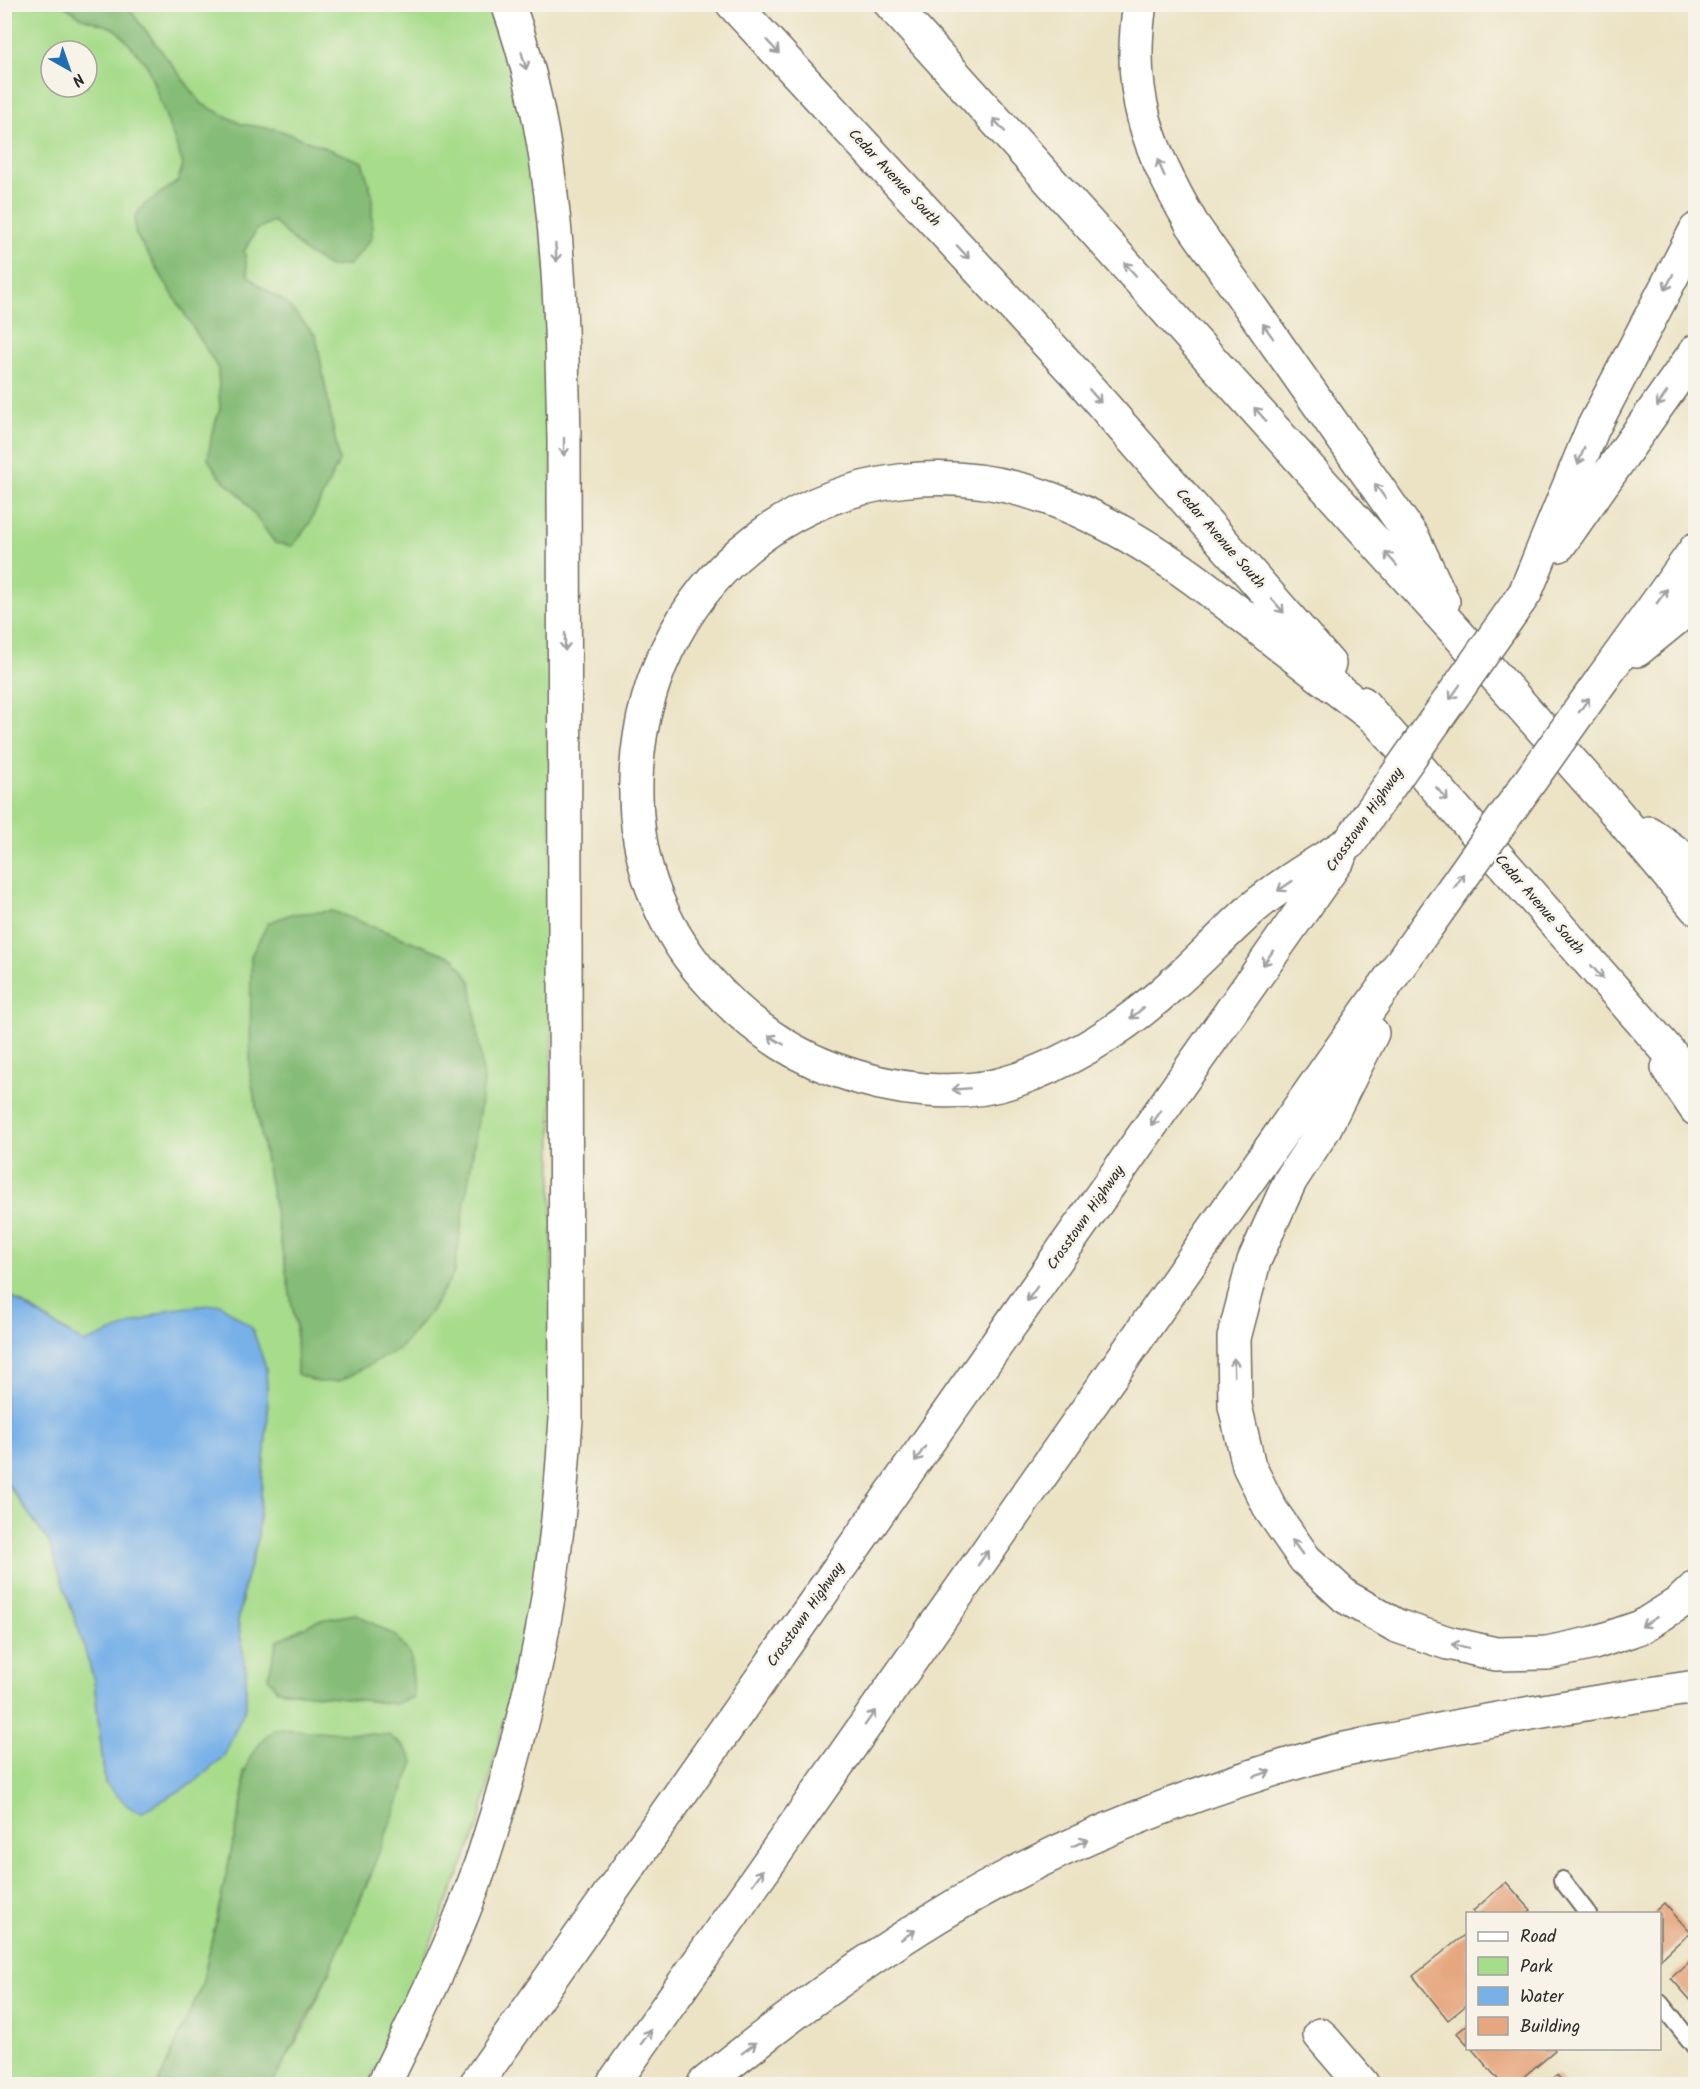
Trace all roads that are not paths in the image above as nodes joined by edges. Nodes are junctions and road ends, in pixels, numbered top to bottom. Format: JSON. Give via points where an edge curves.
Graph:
{"nodes":[{"id":1,"x":507,"y":4,"type":"edge"},
{"id":2,"x":733,"y":4,"type":"edge"},
{"id":3,"x":891,"y":4,"type":"edge"},
{"id":4,"x":1140,"y":4,"type":"edge"},
{"id":5,"x":1695,"y":230,"type":"edge"},
{"id":6,"x":1695,"y":351,"type":"edge"},
{"id":7,"x":1695,"y":549,"type":"edge"},
{"id":8,"x":1525,"y":593,"type":"junction"},
{"id":9,"x":1695,"y":602,"type":"edge"},
{"id":10,"x":1465,"y":642,"type":"junction"},
{"id":11,"x":1604,"y":678,"type":"junction"},
{"id":12,"x":1376,"y":719,"type":"junction"},
{"id":13,"x":1608,"y":803,"type":"junction"},
{"id":14,"x":1350,"y":842,"type":"junction"},
{"id":15,"x":1695,"y":867,"type":"edge"},
{"id":16,"x":1695,"y":908,"type":"edge"},
{"id":17,"x":1425,"y":928,"type":"junction"},
{"id":18,"x":1626,"y":1004,"type":"junction"},
{"id":19,"x":1695,"y":1083,"type":"edge"},
{"id":20,"x":1695,"y":1110,"type":"edge"},
{"id":21,"x":1695,"y":1587,"type":"edge"},
{"id":22,"x":1695,"y":1687,"type":"edge"},
{"id":23,"x":1562,"y":1880,"type":"dead end"},
{"id":24,"x":1586,"y":1912,"type":"edge"},
{"id":25,"x":1661,"y":2006,"type":"edge"},
{"id":26,"x":1320,"y":2035,"type":"dead end"},
{"id":27,"x":1695,"y":2048,"type":"edge"},
{"id":28,"x":384,"y":2085,"type":"edge"},
{"id":29,"x":476,"y":2085,"type":"edge"},
{"id":30,"x":613,"y":2085,"type":"edge"},
{"id":31,"x":704,"y":2085,"type":"edge"},
{"id":32,"x":1362,"y":2085,"type":"edge"}],
"edges":[{"from":1,"to":28,"type":"main road","one_way":true,"via":[[533,93],[548,177],[562,341],[566,1419],[556,1538],[537,1656],[514,1755],[483,1857],[436,1978]]},
{"from":2,"to":12,"type":"main road","name":"Cedar Avenue South","one_way":true,"via":[[1077,375]]},
{"from":10,"to":3,"type":"main road","one_way":true},
{"from":10,"to":4,"type":"main road","one_way":true,"via":[[1413,538],[1192,224],[1164,177],[1144,127],[1137,79]]},
{"from":5,"to":8,"type":"main road","one_way":true,"via":[[1593,428]]},
{"from":6,"to":8,"type":"main road","name":"Crosstown Highway","one_way":true},
{"from":11,"to":7,"type":"main road","one_way":true},
{"from":8,"to":14,"type":"main road","name":"Crosstown Highway","one_way":true,"bridge":true},
{"from":9,"to":11,"type":"main road"},
{"from":10,"to":13,"type":"main road"},
{"from":17,"to":11,"type":"main road","one_way":true,"bridge":true},
{"from":14,"to":12,"type":"main road","one_way":true,"via":[[1256,906],[1172,985],[1129,1020],[1082,1050],[1014,1081],[963,1090],[916,1090],[866,1081],[815,1062],[768,1036],[731,1005],[691,961],[661,912],[643,862],[635,813],[637,757],[648,694],[669,644],[703,591],[744,549],[792,516],[842,492],[894,480],[952,477],[999,484],[1050,499],[1160,553],[1225,599]]},
{"from":12,"to":18,"type":"main road","name":"Cedar Avenue South","one_way":true},
{"from":13,"to":15,"type":"main road"},
{"from":13,"to":16,"type":"main road"},
{"from":14,"to":29,"type":"main road","name":"Crosstown Highway","one_way":true},
{"from":21,"to":17,"type":"main road","one_way":true,"via":[[1641,1627],[1594,1643],[1547,1653],[1496,1654],[1448,1643],[1397,1626],[1346,1597],[1305,1558],[1271,1510],[1249,1466],[1235,1406],[1234,1338],[1254,1261],[1290,1181],[1324,1129]]},
{"from":30,"to":17,"type":"main road","one_way":true},
{"from":18,"to":19,"type":"main road","name":"Cedar Avenue South"},
{"from":18,"to":20,"type":"main road"},
{"from":31,"to":22,"type":"main road","one_way":true,"via":[[837,1983],[939,1915],[1028,1867],[1121,1825],[1327,1754],[1458,1726]]},
{"from":23,"to":24,"type":"lane"},
{"from":25,"to":27,"type":"lane"},
{"from":26,"to":32,"type":"main road"}]}
